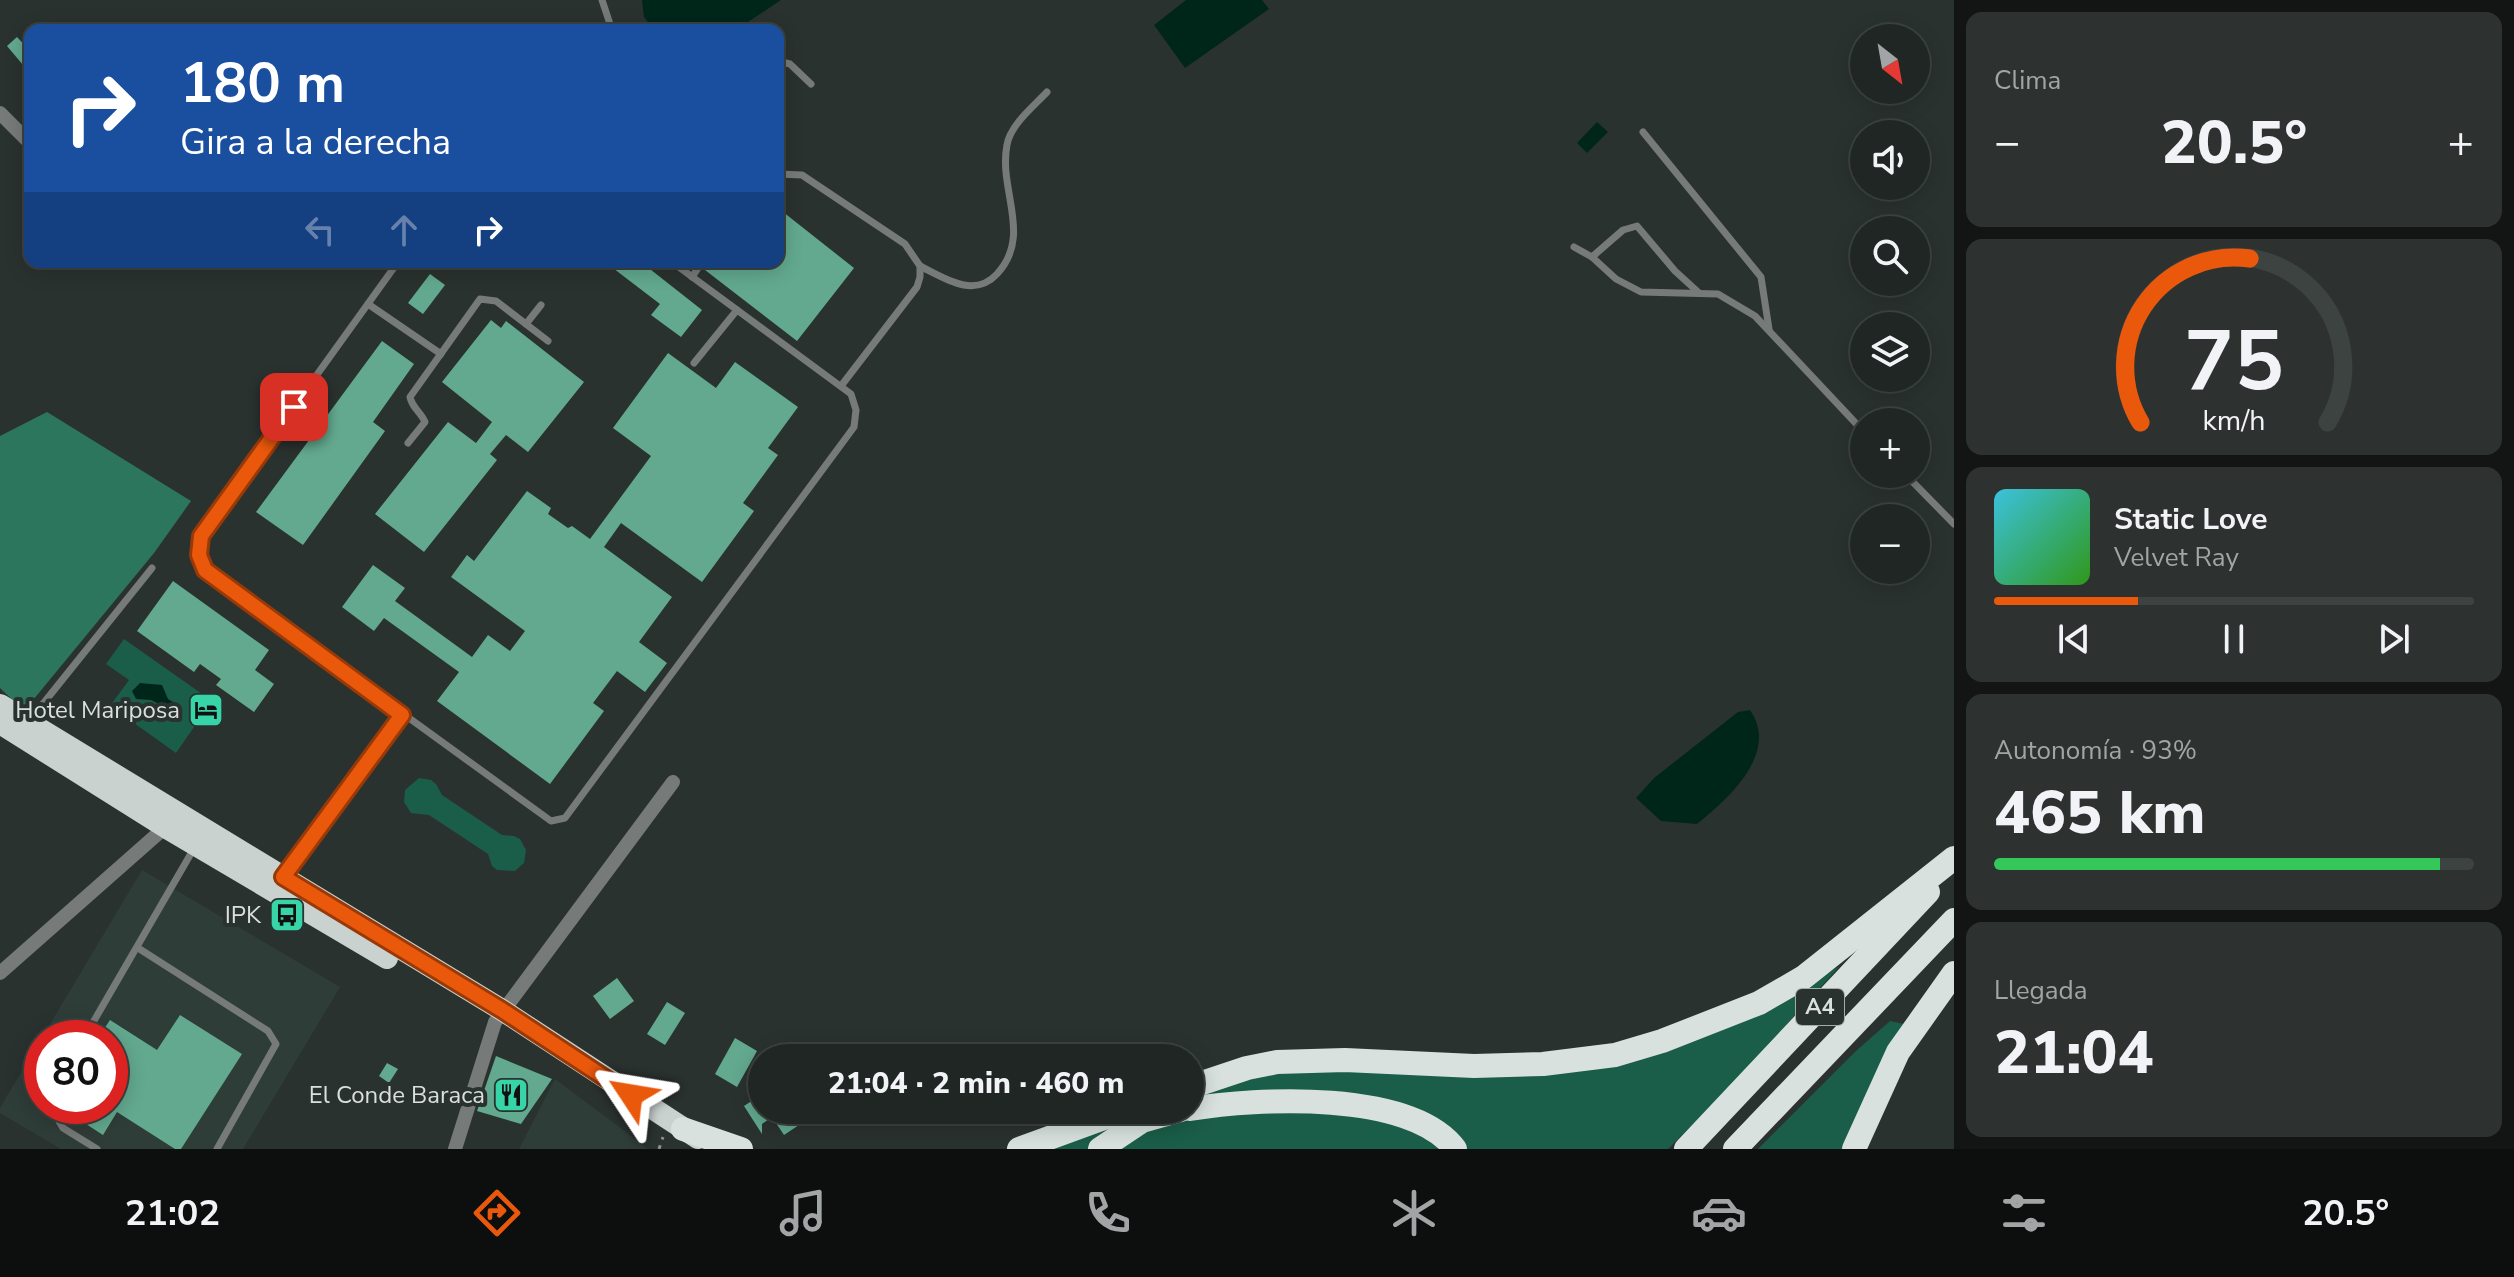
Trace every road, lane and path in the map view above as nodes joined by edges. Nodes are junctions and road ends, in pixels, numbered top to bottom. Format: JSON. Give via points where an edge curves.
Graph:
{"nodes":[{"id":1,"x":602,"y":0,"type":"edge"},
{"id":2,"x":610,"y":24,"type":"edge"},
{"id":3,"x":784,"y":62,"type":"edge"},
{"id":4,"x":811,"y":84,"type":"dead end"},
{"id":5,"x":1047,"y":92,"type":"dead end"},
{"id":6,"x":0,"y":113,"type":"edge"},
{"id":7,"x":1643,"y":132,"type":"dead end"},
{"id":8,"x":24,"y":137,"type":"edge"},
{"id":9,"x":784,"y":174,"type":"edge"},
{"id":10,"x":1574,"y":247,"type":"dead end"},
{"id":11,"x":1592,"y":257,"type":"junction"},
{"id":12,"x":920,"y":266,"type":"junction"},
{"id":13,"x":394,"y":268,"type":"edge"},
{"id":14,"x":680,"y":268,"type":"edge"},
{"id":15,"x":698,"y":268,"type":"edge"},
{"id":16,"x":692,"y":277,"type":"junction"},
{"id":17,"x":1698,"y":292,"type":"junction"},
{"id":18,"x":368,"y":304,"type":"junction"},
{"id":19,"x":541,"y":305,"type":"dead end"},
{"id":20,"x":737,"y":310,"type":"junction"},
{"id":21,"x":526,"y":324,"type":"junction"},
{"id":22,"x":1769,"y":331,"type":"junction"},
{"id":23,"x":548,"y":341,"type":"dead end"},
{"id":24,"x":441,"y":354,"type":"junction"},
{"id":25,"x":694,"y":363,"type":"dead end"},
{"id":26,"x":841,"y":386,"type":"junction"},
{"id":27,"x":1850,"y":417,"type":"edge"},
{"id":28,"x":408,"y":443,"type":"dead end"},
{"id":29,"x":1919,"y":488,"type":"edge"},
{"id":30,"x":1954,"y":524,"type":"edge"},
{"id":31,"x":152,"y":568,"type":"dead end"},
{"id":32,"x":0,"y":705,"type":"edge"},
{"id":33,"x":402,"y":715,"type":"junction"},
{"id":34,"x":28,"y":722,"type":"junction"},
{"id":35,"x":0,"y":723,"type":"edge"},
{"id":36,"x":673,"y":782,"type":"dead end"},
{"id":37,"x":172,"y":820,"type":"junction"},
{"id":38,"x":196,"y":844,"type":"junction"},
{"id":39,"x":1954,"y":858,"type":"edge"},
{"id":40,"x":1954,"y":864,"type":"edge"},
{"id":41,"x":278,"y":884,"type":"junction"},
{"id":42,"x":1954,"y":920,"type":"edge"},
{"id":43,"x":138,"y":948,"type":"junction"},
{"id":44,"x":0,"y":973,"type":"edge"},
{"id":45,"x":1954,"y":973,"type":"edge"},
{"id":46,"x":498,"y":1016,"type":"junction"},
{"id":47,"x":95,"y":1020,"type":"edge"},
{"id":48,"x":1204,"y":1082,"type":"edge"},
{"id":49,"x":1204,"y":1108,"type":"edge"},
{"id":50,"x":61,"y":1124,"type":"edge"},
{"id":51,"x":1088,"y":1124,"type":"edge"},
{"id":52,"x":1136,"y":1124,"type":"edge"},
{"id":53,"x":678,"y":1143,"type":"edge"},
{"id":54,"x":97,"y":1149,"type":"edge"},
{"id":55,"x":217,"y":1149,"type":"edge"},
{"id":56,"x":455,"y":1149,"type":"edge"},
{"id":57,"x":716,"y":1149,"type":"edge"},
{"id":58,"x":741,"y":1149,"type":"edge"},
{"id":59,"x":1019,"y":1149,"type":"edge"},
{"id":60,"x":1100,"y":1149,"type":"edge"},
{"id":61,"x":1455,"y":1149,"type":"edge"},
{"id":62,"x":1686,"y":1149,"type":"edge"},
{"id":63,"x":1735,"y":1149,"type":"edge"},
{"id":64,"x":1854,"y":1149,"type":"edge"}],
"edges":[{"from":1,"to":2,"type":"lane"},
{"from":3,"to":4,"type":"lane"},
{"from":5,"to":12,"type":"lane","via":[[1007,143],[1015,243],[1009,260],[979,287],[958,285]]},
{"from":6,"to":8,"type":"street"},
{"from":7,"to":22,"type":"lane","via":[[1761,277]]},
{"from":9,"to":12,"type":"lane","via":[[802,175],[905,244]]},
{"from":10,"to":11,"type":"lane"},
{"from":11,"to":17,"type":"lane","via":[[1641,292]]},
{"from":11,"to":17,"type":"lane","via":[[1623,230],[1637,226]]},
{"from":12,"to":26,"type":"lane","via":[[917,287]]},
{"from":13,"to":18,"type":"lane"},
{"from":14,"to":16,"type":"lane"},
{"from":15,"to":16,"type":"lane"},
{"from":16,"to":20,"type":"lane"},
{"from":17,"to":22,"type":"lane","via":[[1718,294]]},
{"from":18,"to":24,"type":"lane"},
{"from":18,"to":33,"type":"lane","via":[[201,536],[199,555],[205,570]]},
{"from":19,"to":21,"type":"lane"},
{"from":20,"to":25,"type":"lane"},
{"from":20,"to":26,"type":"lane"},
{"from":21,"to":23,"type":"lane"},
{"from":21,"to":24,"type":"lane","via":[[496,301],[480,299]]},
{"from":22,"to":27,"type":"lane"},
{"from":24,"to":28,"type":"lane","via":[[410,397],[425,422]]},
{"from":26,"to":33,"type":"lane","via":[[851,394],[854,427],[565,818],[545,819]]},
{"from":29,"to":30,"type":"lane"},
{"from":31,"to":34,"type":"lane"},
{"from":32,"to":34,"type":"highway"},
{"from":33,"to":41,"type":"lane"},
{"from":34,"to":37,"type":"highway"},
{"from":35,"to":37,"type":"highway"},
{"from":36,"to":46,"type":"street"},
{"from":37,"to":38,"type":"highway"},
{"from":37,"to":41,"type":"highway"},
{"from":37,"to":44,"type":"street"},
{"from":38,"to":41,"type":"highway"},
{"from":38,"to":43,"type":"lane"},
{"from":39,"to":48,"type":"highway","via":[[1804,977],[1759,1003],[1662,1041],[1615,1055],[1543,1064],[1277,1062]]},
{"from":40,"to":62,"type":"highway","number":"A4"},
{"from":41,"to":46,"type":"highway"},
{"from":42,"to":63,"type":"highway","number":"A4"},
{"from":43,"to":47,"type":"lane"},
{"from":43,"to":55,"type":"lane","via":[[268,1031],[276,1044]]},
{"from":45,"to":64,"type":"highway","via":[[1898,1052]]},
{"from":46,"to":53,"type":"highway"},
{"from":46,"to":56,"type":"street"},
{"from":49,"to":61,"type":"highway","via":[[1274,1101],[1367,1107],[1409,1117],[1445,1136]]},
{"from":50,"to":54,"type":"lane"},
{"from":51,"to":59,"type":"highway"},
{"from":52,"to":60,"type":"highway"},
{"from":53,"to":57,"type":"highway"},
{"from":53,"to":58,"type":"highway"}]}
